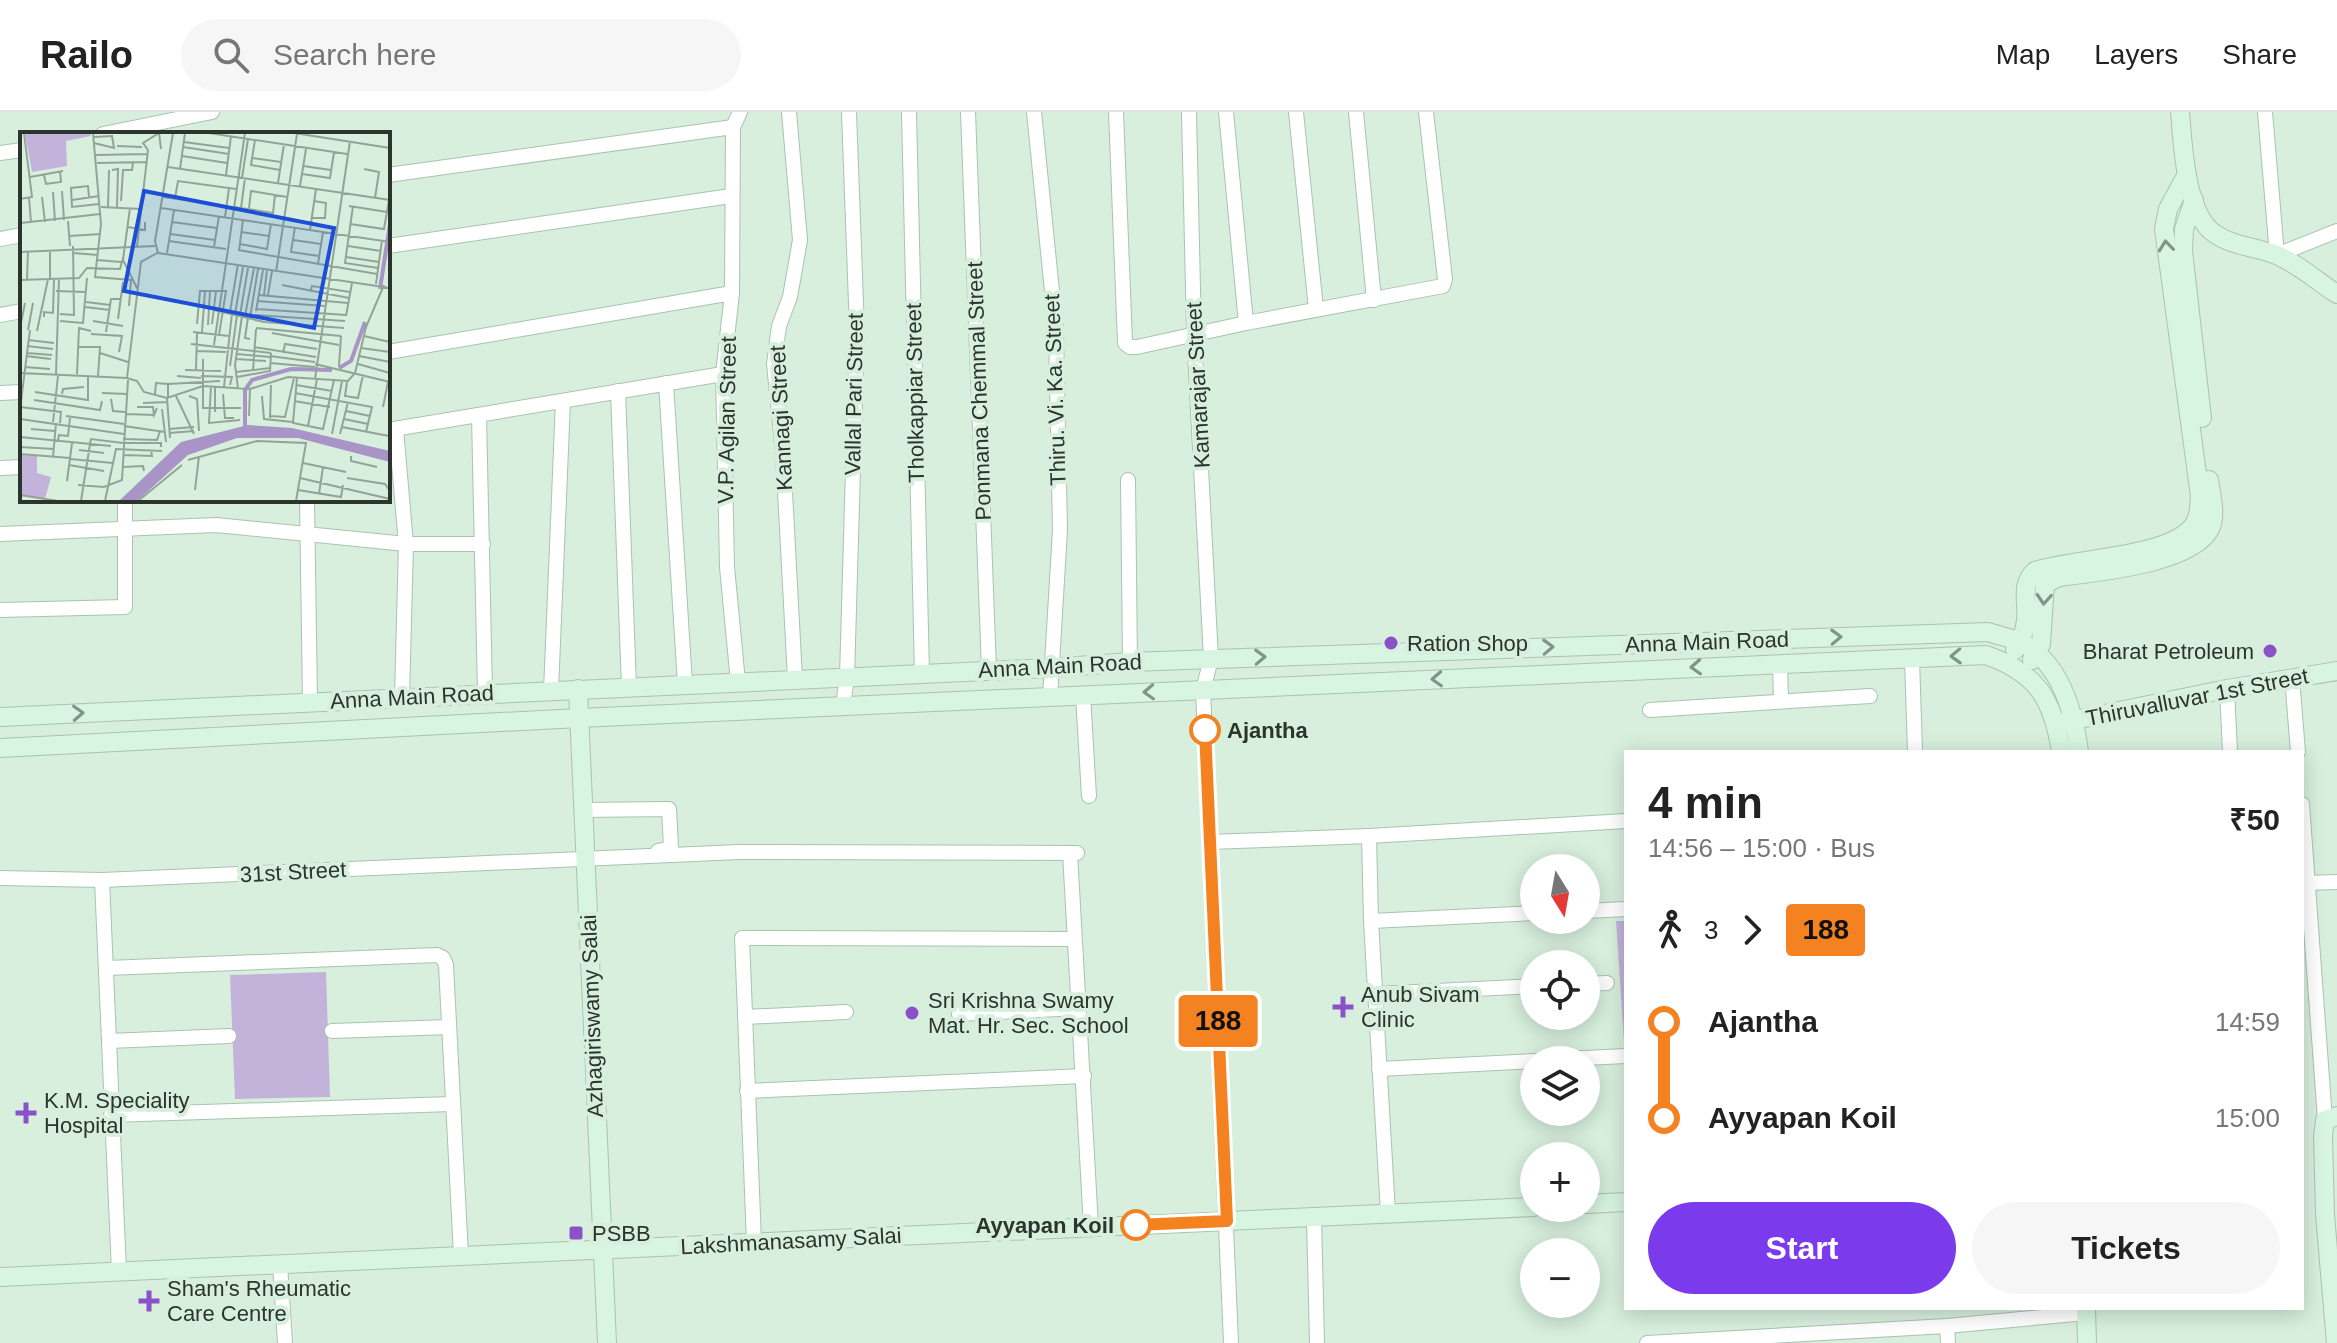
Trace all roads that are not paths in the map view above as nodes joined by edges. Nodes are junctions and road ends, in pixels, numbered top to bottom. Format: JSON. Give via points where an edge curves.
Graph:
{"nodes":[{"id":1,"x":212,"y":112,"type":"edge"},
{"id":2,"x":740,"y":112,"type":"edge"},
{"id":3,"x":789,"y":112,"type":"edge"},
{"id":4,"x":849,"y":112,"type":"edge"},
{"id":5,"x":909,"y":112,"type":"edge"},
{"id":6,"x":968,"y":112,"type":"edge"},
{"id":7,"x":1034,"y":112,"type":"edge"},
{"id":8,"x":1116,"y":112,"type":"edge"},
{"id":9,"x":1189,"y":112,"type":"edge"},
{"id":10,"x":1226,"y":112,"type":"edge"},
{"id":11,"x":1296,"y":112,"type":"edge"},
{"id":12,"x":1356,"y":112,"type":"edge"},
{"id":13,"x":1426,"y":112,"type":"edge"},
{"id":14,"x":2180,"y":112,"type":"edge"},
{"id":15,"x":2265,"y":112,"type":"edge"},
{"id":16,"x":733,"y":127,"type":"junction"},
{"id":17,"x":113,"y":132,"type":"edge"},
{"id":18,"x":20,"y":150,"type":"edge"},
{"id":19,"x":0,"y":153,"type":"edge"},
{"id":20,"x":2187,"y":174,"type":"junction"},
{"id":21,"x":390,"y":175,"type":"edge"},
{"id":22,"x":731,"y":196,"type":"junction"},
{"id":23,"x":2194,"y":200,"type":"junction"},
{"id":24,"x":2337,"y":231,"type":"edge"},
{"id":25,"x":20,"y":235,"type":"edge"},
{"id":26,"x":0,"y":239,"type":"edge"},
{"id":27,"x":390,"y":246,"type":"edge"},
{"id":28,"x":2277,"y":255,"type":"junction"},
{"id":29,"x":732,"y":293,"type":"junction"},
{"id":30,"x":2337,"y":294,"type":"edge"},
{"id":31,"x":1374,"y":300,"type":"junction"},
{"id":32,"x":1316,"y":309,"type":"junction"},
{"id":33,"x":20,"y":311,"type":"edge"},
{"id":34,"x":0,"y":315,"type":"edge"},
{"id":35,"x":1246,"y":323,"type":"junction"},
{"id":36,"x":1194,"y":334,"type":"junction"},
{"id":37,"x":390,"y":352,"type":"edge"},
{"id":38,"x":723,"y":374,"type":"junction"},
{"id":39,"x":666,"y":383,"type":"junction"},
{"id":40,"x":618,"y":391,"type":"junction"},
{"id":41,"x":20,"y":392,"type":"edge"},
{"id":42,"x":0,"y":393,"type":"edge"},
{"id":43,"x":563,"y":401,"type":"junction"},
{"id":44,"x":479,"y":415,"type":"junction"},
{"id":45,"x":392,"y":430,"type":"edge"},
{"id":46,"x":20,"y":467,"type":"edge"},
{"id":47,"x":0,"y":468,"type":"edge"},
{"id":48,"x":1128,"y":480,"type":"dead end"},
{"id":49,"x":125,"y":502,"type":"edge"},
{"id":50,"x":307,"y":502,"type":"edge"},
{"id":51,"x":126,"y":530,"type":"junction"},
{"id":52,"x":0,"y":534,"type":"edge"},
{"id":53,"x":307,"y":535,"type":"junction"},
{"id":54,"x":406,"y":544,"type":"junction"},
{"id":55,"x":483,"y":544,"type":"junction"},
{"id":56,"x":0,"y":610,"type":"edge"},
{"id":57,"x":2020,"y":642,"type":"junction"},
{"id":58,"x":2037,"y":653,"type":"junction"},
{"id":59,"x":1912,"y":658,"type":"junction"},
{"id":60,"x":1211,"y":659,"type":"junction"},
{"id":61,"x":1130,"y":662,"type":"junction"},
{"id":62,"x":2007,"y":662,"type":"junction"},
{"id":63,"x":1780,"y":664,"type":"junction"},
{"id":64,"x":1051,"y":668,"type":"junction"},
{"id":65,"x":989,"y":670,"type":"junction"},
{"id":66,"x":2337,"y":671,"type":"edge"},
{"id":67,"x":2024,"y":672,"type":"junction"},
{"id":68,"x":922,"y":674,"type":"junction"},
{"id":69,"x":847,"y":677,"type":"junction"},
{"id":70,"x":2292,"y":678,"type":"junction"},
{"id":71,"x":795,"y":679,"type":"junction"},
{"id":72,"x":738,"y":682,"type":"junction"},
{"id":73,"x":685,"y":684,"type":"junction"},
{"id":74,"x":629,"y":687,"type":"junction"},
{"id":75,"x":578,"y":689,"type":"junction"},
{"id":76,"x":2227,"y":689,"type":"junction"},
{"id":77,"x":1203,"y":690,"type":"junction"},
{"id":78,"x":551,"y":691,"type":"junction"},
{"id":79,"x":485,"y":693,"type":"junction"},
{"id":80,"x":1083,"y":695,"type":"junction"},
{"id":81,"x":1870,"y":696,"type":"dead end"},
{"id":82,"x":402,"y":697,"type":"junction"},
{"id":83,"x":1050,"y":697,"type":"junction"},
{"id":84,"x":310,"y":701,"type":"junction"},
{"id":85,"x":1781,"y":701,"type":"junction"},
{"id":86,"x":843,"y":706,"type":"junction"},
{"id":87,"x":1650,"y":710,"type":"dead end"},
{"id":88,"x":0,"y":717,"type":"edge"},
{"id":89,"x":579,"y":718,"type":"junction"},
{"id":90,"x":2066,"y":722,"type":"junction"},
{"id":91,"x":0,"y":748,"type":"edge"},
{"id":92,"x":1915,"y":750,"type":"edge"},
{"id":93,"x":2061,"y":750,"type":"edge"},
{"id":94,"x":2078,"y":750,"type":"edge"},
{"id":95,"x":2230,"y":750,"type":"edge"},
{"id":96,"x":2298,"y":750,"type":"edge"},
{"id":97,"x":1089,"y":796,"type":"dead end"},
{"id":98,"x":583,"y":810,"type":"junction"},
{"id":99,"x":1624,"y":821,"type":"edge"},
{"id":100,"x":1369,"y":836,"type":"junction"},
{"id":101,"x":1209,"y":842,"type":"junction"},
{"id":102,"x":585,"y":855,"type":"junction"},
{"id":103,"x":2304,"y":857,"type":"edge"},
{"id":104,"x":0,"y":878,"type":"edge"},
{"id":105,"x":102,"y":880,"type":"junction"},
{"id":106,"x":2337,"y":882,"type":"edge"},
{"id":107,"x":2305,"y":883,"type":"edge"},
{"id":108,"x":1624,"y":909,"type":"edge"},
{"id":109,"x":1600,"y":910,"type":"edge"},
{"id":110,"x":1520,"y":914,"type":"edge"},
{"id":111,"x":1371,"y":921,"type":"junction"},
{"id":112,"x":1074,"y":939,"type":"junction"},
{"id":113,"x":107,"y":968,"type":"junction"},
{"id":114,"x":1600,"y":983,"type":"edge"},
{"id":115,"x":1607,"y":983,"type":"dead end"},
{"id":116,"x":1520,"y":987,"type":"edge"},
{"id":117,"x":1376,"y":994,"type":"junction"},
{"id":118,"x":1078,"y":1008,"type":"junction"},
{"id":119,"x":846,"y":1012,"type":"dead end"},
{"id":120,"x":959,"y":1014,"type":"dead end"},
{"id":121,"x":745,"y":1017,"type":"junction"},
{"id":122,"x":449,"y":1027,"type":"junction"},
{"id":123,"x":332,"y":1031,"type":"dead end"},
{"id":124,"x":229,"y":1036,"type":"dead end"},
{"id":125,"x":109,"y":1041,"type":"junction"},
{"id":126,"x":1624,"y":1056,"type":"edge"},
{"id":127,"x":1600,"y":1057,"type":"edge"},
{"id":128,"x":1520,"y":1062,"type":"edge"},
{"id":129,"x":1379,"y":1069,"type":"junction"},
{"id":130,"x":1084,"y":1076,"type":"junction"},
{"id":131,"x":747,"y":1091,"type":"junction"},
{"id":132,"x":452,"y":1104,"type":"junction"},
{"id":133,"x":111,"y":1115,"type":"junction"},
{"id":134,"x":2331,"y":1118,"type":"edge"},
{"id":135,"x":1624,"y":1202,"type":"edge"},
{"id":136,"x":1600,"y":1203,"type":"edge"},
{"id":137,"x":1520,"y":1208,"type":"edge"},
{"id":138,"x":1388,"y":1213,"type":"junction"},
{"id":139,"x":2331,"y":1215,"type":"edge"},
{"id":140,"x":1314,"y":1217,"type":"junction"},
{"id":141,"x":1227,"y":1221,"type":"junction"},
{"id":142,"x":1091,"y":1227,"type":"junction"},
{"id":143,"x":754,"y":1242,"type":"junction"},
{"id":144,"x":602,"y":1250,"type":"junction"},
{"id":145,"x":461,"y":1256,"type":"junction"},
{"id":146,"x":280,"y":1264,"type":"junction"},
{"id":147,"x":119,"y":1272,"type":"junction"},
{"id":148,"x":0,"y":1277,"type":"edge"},
{"id":149,"x":2086,"y":1310,"type":"edge"},
{"id":150,"x":1947,"y":1326,"type":"junction"},
{"id":151,"x":285,"y":1343,"type":"edge"},
{"id":152,"x":607,"y":1343,"type":"edge"},
{"id":153,"x":1231,"y":1343,"type":"edge"},
{"id":154,"x":1317,"y":1343,"type":"edge"},
{"id":155,"x":1647,"y":1343,"type":"edge"},
{"id":156,"x":1948,"y":1343,"type":"edge"},
{"id":157,"x":2087,"y":1343,"type":"edge"},
{"id":158,"x":2336,"y":1343,"type":"edge"}],
"edges":[{"from":1,"to":17,"type":"street"},
{"from":2,"to":16,"type":"street","name":"V.P. Agilan Street"},
{"from":3,"to":71,"type":"street","name":"Kannagi Street","via":[[800,240],[774,364]]},
{"from":4,"to":69,"type":"street","name":"Vallal Pari Street","via":[[857,331]]},
{"from":5,"to":68,"type":"street","name":"Tholkappiar Street"},
{"from":6,"to":65,"type":"street","name":"Ponmana Chemmal Street"},
{"from":7,"to":64,"type":"street","name":"Thiru. Vi. Ka. Street","via":[[1056,331],[1060,530]]},
{"from":8,"to":36,"type":"street","via":[[1125,343],[1137,347]]},
{"from":9,"to":36,"type":"street","name":"Kamarajar Street"},
{"from":10,"to":35,"type":"street"},
{"from":11,"to":32,"type":"street"},
{"from":12,"to":31,"type":"street"},
{"from":13,"to":31,"type":"street","via":[[1445,279],[1443,286]]},
{"from":14,"to":20,"type":"main road"},
{"from":15,"to":28,"type":"street"},
{"from":16,"to":21,"type":"street"},
{"from":16,"to":22,"type":"street","name":"V.P. Agilan Street"},
{"from":18,"to":19,"type":"street"},
{"from":20,"to":23,"type":"main road"},
{"from":57,"to":20,"type":"main road","one_way":true,"via":[[2027,616],[2026,587],[2035,571],[2164,543],[2184,535],[2198,518],[2200,496],[2164,229],[2168,209]]},
{"from":22,"to":27,"type":"street"},
{"from":22,"to":29,"type":"street","name":"V.P. Agilan Street"},
{"from":23,"to":28,"type":"main road","via":[[2212,233]]},
{"from":23,"to":58,"type":"main road","one_way":true,"via":[[2183,251],[2213,511],[2210,528],[2193,546],[2157,559],[2050,580],[2043,595]]},
{"from":24,"to":28,"type":"street"},
{"from":25,"to":26,"type":"street"},
{"from":28,"to":30,"type":"main road"},
{"from":29,"to":37,"type":"street"},
{"from":29,"to":38,"type":"street","name":"V.P. Agilan Street"},
{"from":31,"to":32,"type":"street"},
{"from":32,"to":35,"type":"street"},
{"from":33,"to":34,"type":"street"},
{"from":35,"to":36,"type":"street"},
{"from":36,"to":60,"type":"street","name":"Kamarajar Street"},
{"from":38,"to":39,"type":"street"},
{"from":38,"to":72,"type":"street","name":"V.P. Agilan Street","via":[[727,567]]},
{"from":39,"to":40,"type":"street"},
{"from":39,"to":73,"type":"street"},
{"from":40,"to":43,"type":"street"},
{"from":40,"to":74,"type":"street"},
{"from":41,"to":42,"type":"street"},
{"from":43,"to":44,"type":"street"},
{"from":43,"to":78,"type":"street"},
{"from":44,"to":45,"type":"street"},
{"from":44,"to":55,"type":"street"},
{"from":45,"to":54,"type":"street"},
{"from":46,"to":47,"type":"street"},
{"from":48,"to":61,"type":"street"},
{"from":49,"to":51,"type":"street"},
{"from":50,"to":53,"type":"street"},
{"from":51,"to":52,"type":"street"},
{"from":51,"to":53,"type":"street","via":[[216,525]]},
{"from":51,"to":56,"type":"street","via":[[125,607]]},
{"from":53,"to":54,"type":"street"},
{"from":53,"to":84,"type":"street"},
{"from":54,"to":55,"type":"street"},
{"from":54,"to":82,"type":"street"},
{"from":55,"to":79,"type":"street"},
{"from":57,"to":58,"type":"main road","name":"Anna Main Road"},
{"from":60,"to":57,"type":"main road","name":"Anna Main Road","one_way":true,"via":[[1988,632]]},
{"from":57,"to":62,"type":"main road"},
{"from":58,"to":67,"type":"main road"},
{"from":58,"to":90,"type":"main road","name":"Anna Main Road","via":[[2065,694]]},
{"from":62,"to":59,"type":"main road","name":"Anna Main Road","one_way":true,"via":[[1986,655]]},
{"from":59,"to":63,"type":"main road","name":"Anna Main Road"},
{"from":59,"to":92,"type":"street"},
{"from":60,"to":61,"type":"main road","name":"Anna Main Road"},
{"from":60,"to":77,"type":"street","name":"Kamarajar Street"},
{"from":61,"to":64,"type":"main road","name":"Anna Main Road"},
{"from":62,"to":67,"type":"main road","name":"Anna Main Road"},
{"from":63,"to":77,"type":"main road","name":"Anna Main Road","one_way":true},
{"from":63,"to":85,"type":"street"},
{"from":64,"to":65,"type":"main road","name":"Anna Main Road"},
{"from":64,"to":83,"type":"street","name":"Thiru. Vi. Ka. Street"},
{"from":65,"to":68,"type":"main road","name":"Anna Main Road"},
{"from":66,"to":70,"type":"main road","name":"Thiruvalluvar 1st Street"},
{"from":67,"to":90,"type":"main road","name":"Anna Main Road"},
{"from":68,"to":69,"type":"main road","name":"Anna Main Road"},
{"from":69,"to":71,"type":"main road","name":"Anna Main Road"},
{"from":69,"to":86,"type":"street","name":"Vallal Pari Street"},
{"from":70,"to":76,"type":"main road","name":"Thiruvalluvar 1st Street"},
{"from":70,"to":96,"type":"street"},
{"from":71,"to":72,"type":"main road","name":"Anna Main Road"},
{"from":72,"to":73,"type":"main road","name":"Anna Main Road"},
{"from":73,"to":74,"type":"main road","name":"Anna Main Road"},
{"from":74,"to":75,"type":"main road","name":"Anna Main Road"},
{"from":75,"to":78,"type":"main road","name":"Anna Main Road"},
{"from":75,"to":89,"type":"main road","name":"Azhagiriswamy Salai"},
{"from":76,"to":90,"type":"main road","name":"Thiruvalluvar 1st Street"},
{"from":76,"to":95,"type":"street"},
{"from":77,"to":80,"type":"main road","name":"Anna Main Road","one_way":true},
{"from":77,"to":101,"type":"street","name":"Kamarajar Street"},
{"from":78,"to":79,"type":"main road","name":"Anna Main Road"},
{"from":79,"to":82,"type":"main road","name":"Anna Main Road"},
{"from":80,"to":83,"type":"main road","name":"Anna Main Road"},
{"from":80,"to":97,"type":"street"},
{"from":81,"to":85,"type":"street"},
{"from":82,"to":84,"type":"main road","name":"Anna Main Road"},
{"from":83,"to":86,"type":"main road","name":"Anna Main Road"},
{"from":88,"to":84,"type":"main road","name":"Anna Main Road","one_way":true},
{"from":85,"to":87,"type":"street"},
{"from":86,"to":89,"type":"main road","name":"Anna Main Road"},
{"from":89,"to":91,"type":"main road","name":"Anna Main Road"},
{"from":89,"to":98,"type":"main road","name":"Azhagiriswamy Salai"},
{"from":90,"to":93,"type":"main road","name":"Anna Main Road"},
{"from":90,"to":94,"type":"main road"},
{"from":98,"to":102,"type":"main road","name":"Azhagiriswamy Salai"},
{"from":98,"to":102,"type":"street","via":[[667,808],[672,845],[665,851]]},
{"from":99,"to":100,"type":"street"},
{"from":100,"to":101,"type":"street"},
{"from":100,"to":111,"type":"street"},
{"from":101,"to":141,"type":"street","name":"Kamarajar Street"},
{"from":102,"to":105,"type":"street","name":"31st Street"},
{"from":102,"to":112,"type":"street","via":[[1074,853]]},
{"from":102,"to":144,"type":"main road","name":"Azhagiriswamy Salai"},
{"from":103,"to":107,"type":"street"},
{"from":104,"to":105,"type":"street","name":"31st Street"},
{"from":105,"to":113,"type":"street"},
{"from":106,"to":107,"type":"street"},
{"from":107,"to":134,"type":"street"},
{"from":108,"to":109,"type":"street"},
{"from":110,"to":111,"type":"street"},
{"from":111,"to":117,"type":"street"},
{"from":112,"to":118,"type":"street"},
{"from":112,"to":121,"type":"street","via":[[742,938]]},
{"from":113,"to":122,"type":"street","via":[[437,955],[446,965]]},
{"from":113,"to":125,"type":"street"},
{"from":114,"to":115,"type":"street"},
{"from":116,"to":117,"type":"street"},
{"from":117,"to":129,"type":"street"},
{"from":118,"to":120,"type":"street"},
{"from":118,"to":130,"type":"street"},
{"from":119,"to":121,"type":"street"},
{"from":121,"to":131,"type":"street"},
{"from":122,"to":123,"type":"street"},
{"from":122,"to":132,"type":"street"},
{"from":124,"to":125,"type":"street"},
{"from":125,"to":133,"type":"street"},
{"from":126,"to":127,"type":"street"},
{"from":128,"to":129,"type":"street"},
{"from":129,"to":138,"type":"street"},
{"from":130,"to":131,"type":"street"},
{"from":130,"to":142,"type":"street"},
{"from":131,"to":143,"type":"street"},
{"from":132,"to":133,"type":"street"},
{"from":132,"to":145,"type":"street"},
{"from":133,"to":147,"type":"street"},
{"from":134,"to":139,"type":"main road","via":[[2323,1136]]},
{"from":135,"to":136,"type":"main road"},
{"from":137,"to":138,"type":"main road","name":"Lakshmanasamy Salai"},
{"from":138,"to":140,"type":"main road","name":"Lakshmanasamy Salai"},
{"from":139,"to":158,"type":"main road"},
{"from":140,"to":141,"type":"main road","name":"Lakshmanasamy Salai"},
{"from":140,"to":154,"type":"street"},
{"from":141,"to":142,"type":"main road","name":"Lakshmanasamy Salai"},
{"from":141,"to":153,"type":"street","name":"Kamarajar Street"},
{"from":142,"to":143,"type":"main road","name":"Lakshmanasamy Salai"},
{"from":143,"to":144,"type":"main road","name":"Lakshmanasamy Salai"},
{"from":144,"to":145,"type":"main road","name":"Lakshmanasamy Salai"},
{"from":144,"to":152,"type":"main road","name":"Azhagiriswamy Salai"},
{"from":145,"to":146,"type":"main road","name":"Lakshmanasamy Salai"},
{"from":146,"to":147,"type":"main road","name":"Lakshmanasamy Salai"},
{"from":146,"to":151,"type":"street"},
{"from":147,"to":148,"type":"main road","name":"Lakshmanasamy Salai"},
{"from":149,"to":150,"type":"street"},
{"from":149,"to":157,"type":"main road"},
{"from":150,"to":155,"type":"street"},
{"from":150,"to":156,"type":"street"}]}
